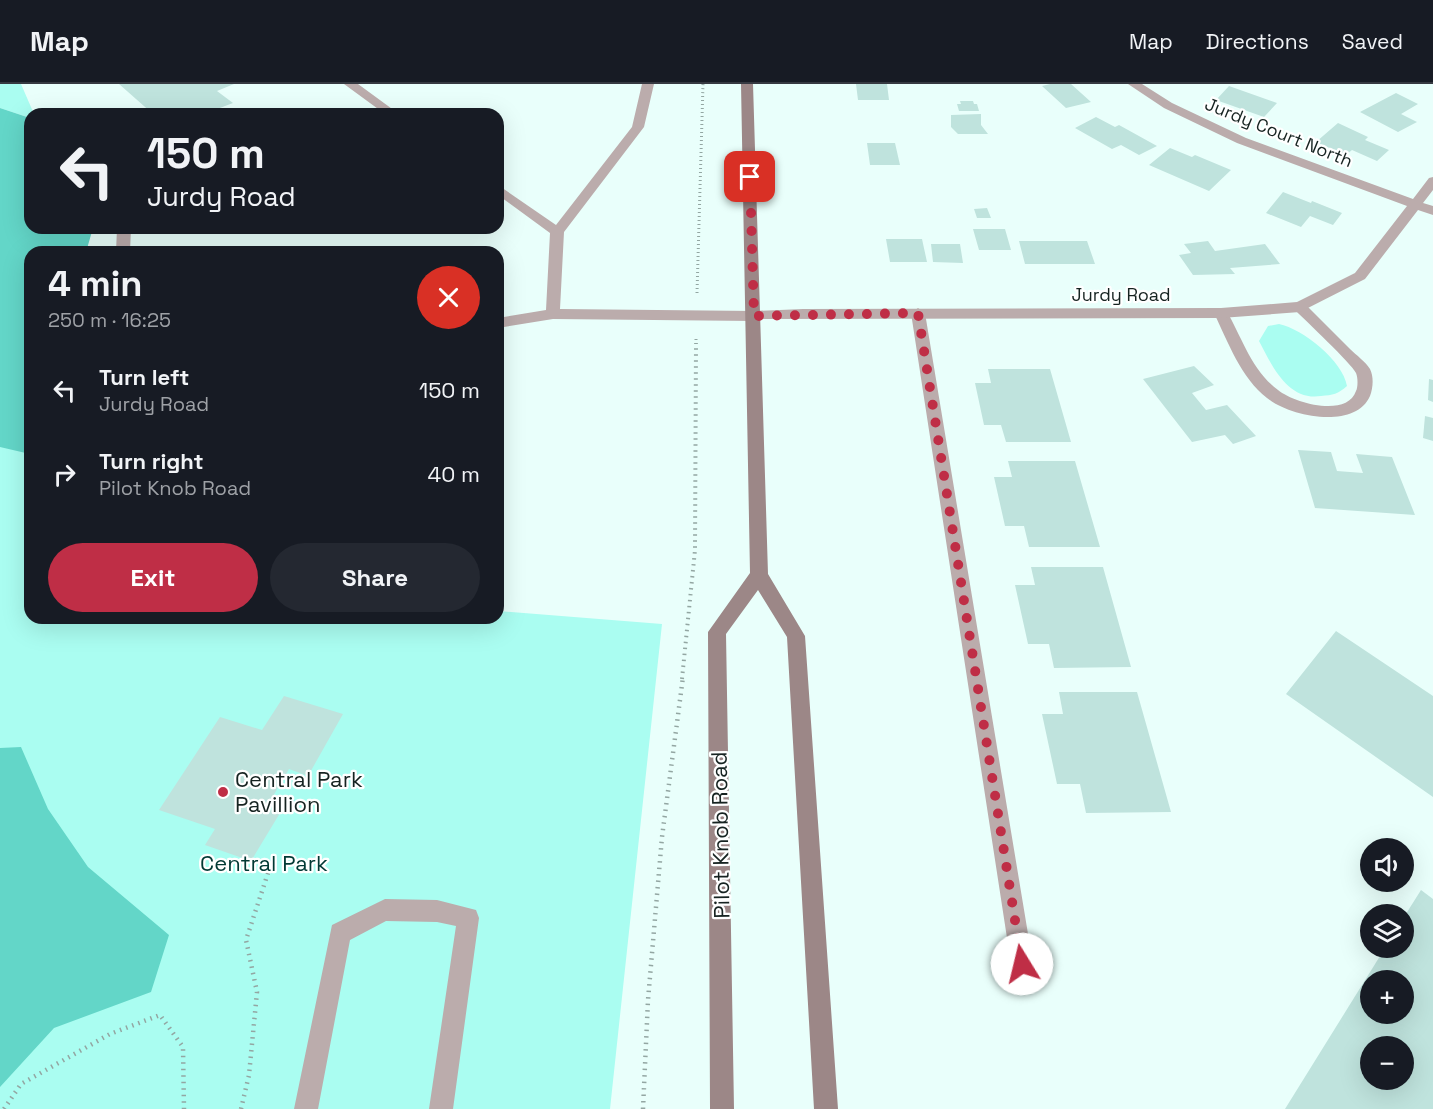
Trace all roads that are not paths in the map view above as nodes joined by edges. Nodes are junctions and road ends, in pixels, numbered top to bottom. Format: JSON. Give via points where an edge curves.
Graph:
{"nodes":[{"id":1,"x":350,"y":84,"type":"edge"},
{"id":2,"x":648,"y":84,"type":"edge"},
{"id":3,"x":747,"y":84,"type":"edge"},
{"id":4,"x":1134,"y":84,"type":"edge"},
{"id":5,"x":384,"y":108,"type":"edge"},
{"id":6,"x":1433,"y":181,"type":"edge"},
{"id":7,"x":504,"y":193,"type":"edge"},
{"id":8,"x":1415,"y":204,"type":"junction"},
{"id":9,"x":1433,"y":211,"type":"edge"},
{"id":10,"x":557,"y":232,"type":"junction"},
{"id":11,"x":1300,"y":307,"type":"junction"},
{"id":12,"x":918,"y":313,"type":"junction"},
{"id":13,"x":1221,"y":313,"type":"junction"},
{"id":14,"x":553,"y":314,"type":"junction"},
{"id":15,"x":754,"y":316,"type":"junction"},
{"id":16,"x":504,"y":322,"type":"edge"},
{"id":17,"x":759,"y":575,"type":"junction"},
{"id":18,"x":1022,"y":964,"type":"dead end"},
{"id":19,"x":306,"y":1109,"type":"edge"},
{"id":20,"x":441,"y":1109,"type":"edge"},
{"id":21,"x":722,"y":1109,"type":"edge"},
{"id":22,"x":825,"y":1109,"type":"edge"}],
"edges":[{"from":1,"to":5,"type":"street"},
{"from":2,"to":10,"type":"street","via":[[638,127]]},
{"from":3,"to":15,"type":"main road"},
{"from":4,"to":8,"type":"street","name":"Jurdy Court North","via":[[1220,132]]},
{"from":6,"to":8,"type":"street","name":"Jurdy Road"},
{"from":7,"to":10,"type":"street"},
{"from":8,"to":9,"type":"street","name":"Jurdy Court North"},
{"from":8,"to":11,"type":"street","name":"Jurdy Road","via":[[1360,276]]},
{"from":10,"to":14,"type":"street"},
{"from":11,"to":13,"type":"street","name":"Jurdy Road"},
{"from":11,"to":13,"type":"street","via":[[1363,371],[1365,395],[1351,408],[1306,410],[1274,396],[1252,373]]},
{"from":12,"to":13,"type":"street","name":"Jurdy Road"},
{"from":12,"to":15,"type":"street","name":"Jurdy Road"},
{"from":12,"to":18,"type":"street"},
{"from":14,"to":15,"type":"street","name":"Jurdy Road"},
{"from":14,"to":16,"type":"street","name":"Jurdy Road"},
{"from":15,"to":17,"type":"main road"},
{"from":17,"to":21,"type":"main road","name":"Pilot Knob Road","via":[[717,632]]},
{"from":17,"to":22,"type":"main road","via":[[796,636]]},
{"from":19,"to":20,"type":"street","via":[[340,933],[385,910],[437,911],[468,918]]}]}
